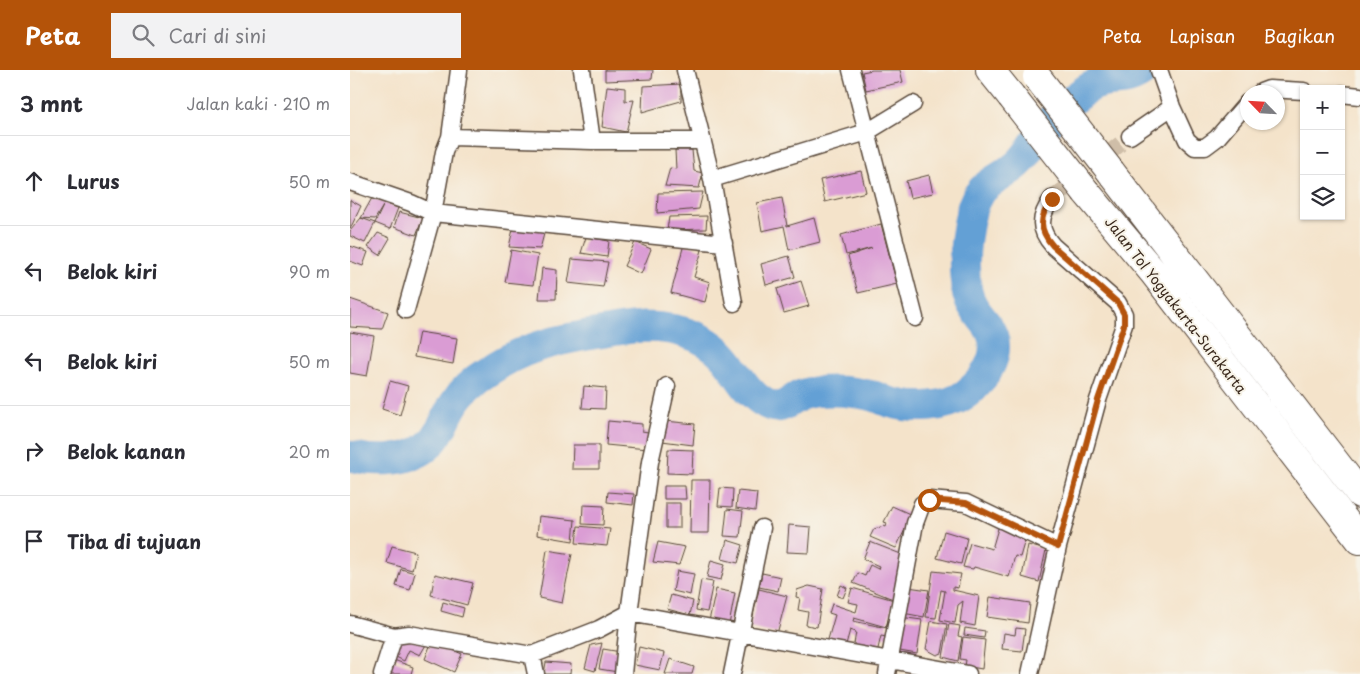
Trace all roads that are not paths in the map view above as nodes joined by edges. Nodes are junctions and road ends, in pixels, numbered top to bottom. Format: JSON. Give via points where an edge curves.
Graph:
{"nodes":[{"id":1,"x":459,"y":70,"type":"edge"},
{"id":2,"x":582,"y":70,"type":"edge"},
{"id":3,"x":685,"y":70,"type":"edge"},
{"id":4,"x":851,"y":70,"type":"edge"},
{"id":5,"x":990,"y":70,"type":"edge"},
{"id":6,"x":1159,"y":70,"type":"edge"},
{"id":7,"x":1034,"y":73,"type":"edge"},
{"id":8,"x":1285,"y":90,"type":"edge"},
{"id":9,"x":1300,"y":91,"type":"edge"},
{"id":10,"x":1345,"y":94,"type":"edge"},
{"id":11,"x":1360,"y":96,"type":"edge"},
{"id":12,"x":913,"y":104,"type":"dead end"},
{"id":13,"x":1172,"y":107,"type":"junction"},
{"id":14,"x":1240,"y":111,"type":"edge"},
{"id":15,"x":866,"y":132,"type":"junction"},
{"id":16,"x":1130,"y":136,"type":"tunnel mouth"},
{"id":17,"x":450,"y":137,"type":"junction"},
{"id":18,"x":592,"y":141,"type":"junction"},
{"id":19,"x":702,"y":141,"type":"junction"},
{"id":20,"x":712,"y":178,"type":"junction"},
{"id":21,"x":350,"y":182,"type":"edge"},
{"id":22,"x":1052,"y":199,"type":"tunnel mouth"},
{"id":23,"x":433,"y":213,"type":"junction"},
{"id":24,"x":724,"y":243,"type":"junction"},
{"id":25,"x":734,"y":303,"type":"dead end"},
{"id":26,"x":406,"y":310,"type":"dead end"},
{"id":27,"x":915,"y":318,"type":"dead end"},
{"id":28,"x":667,"y":386,"type":"dead end"},
{"id":29,"x":1360,"y":494,"type":"edge"},
{"id":30,"x":762,"y":528,"type":"dead end"},
{"id":31,"x":1360,"y":540,"type":"edge"},
{"id":32,"x":1058,"y":547,"type":"junction"},
{"id":33,"x":629,"y":613,"type":"junction"},
{"id":34,"x":350,"y":624,"type":"edge"},
{"id":35,"x":740,"y":633,"type":"junction"},
{"id":36,"x":394,"y":636,"type":"junction"},
{"id":37,"x":532,"y":655,"type":"junction"},
{"id":38,"x":888,"y":667,"type":"edge"},
{"id":39,"x":382,"y":674,"type":"edge"},
{"id":40,"x":536,"y":674,"type":"edge"},
{"id":41,"x":623,"y":674,"type":"edge"},
{"id":42,"x":732,"y":674,"type":"edge"},
{"id":43,"x":968,"y":674,"type":"edge"},
{"id":44,"x":1030,"y":674,"type":"edge"}],
"edges":[{"from":1,"to":17,"type":"street"},
{"from":2,"to":18,"type":"street"},
{"from":3,"to":19,"type":"street"},
{"from":4,"to":15,"type":"street"},
{"from":5,"to":31,"type":"highway","name":"Jalan Tol Yogyakarta–Surakarta","bridge":true,"via":[[1153,272]]},
{"from":6,"to":13,"type":"street"},
{"from":7,"to":29,"type":"highway","bridge":true},
{"from":8,"to":9,"type":"street"},
{"from":10,"to":11,"type":"street"},
{"from":12,"to":15,"type":"street"},
{"from":13,"to":14,"type":"street","via":[[1187,140],[1195,146],[1205,147]]},
{"from":13,"to":16,"type":"street"},
{"from":15,"to":20,"type":"street"},
{"from":15,"to":27,"type":"street"},
{"from":17,"to":18,"type":"street"},
{"from":17,"to":23,"type":"street","via":[[444,152]]},
{"from":18,"to":19,"type":"street"},
{"from":19,"to":20,"type":"street"},
{"from":20,"to":24,"type":"street"},
{"from":21,"to":23,"type":"street"},
{"from":22,"to":32,"type":"street","via":[[1044,211],[1042,225],[1045,236],[1118,303],[1124,314],[1124,325],[1098,400]]},
{"from":23,"to":24,"type":"street"},
{"from":23,"to":26,"type":"street"},
{"from":24,"to":25,"type":"street"},
{"from":28,"to":33,"type":"street","via":[[650,462]]},
{"from":30,"to":35,"type":"street"},
{"from":32,"to":38,"type":"street","via":[[966,503],[929,500],[922,504],[915,523]]},
{"from":32,"to":44,"type":"street"},
{"from":33,"to":35,"type":"street"},
{"from":33,"to":37,"type":"street","via":[[599,629]]},
{"from":33,"to":41,"type":"street"},
{"from":34,"to":36,"type":"street"},
{"from":35,"to":38,"type":"street"},
{"from":35,"to":42,"type":"street"},
{"from":36,"to":37,"type":"street","via":[[409,634]]},
{"from":36,"to":39,"type":"street"},
{"from":37,"to":40,"type":"street"},
{"from":38,"to":43,"type":"street"}]}
